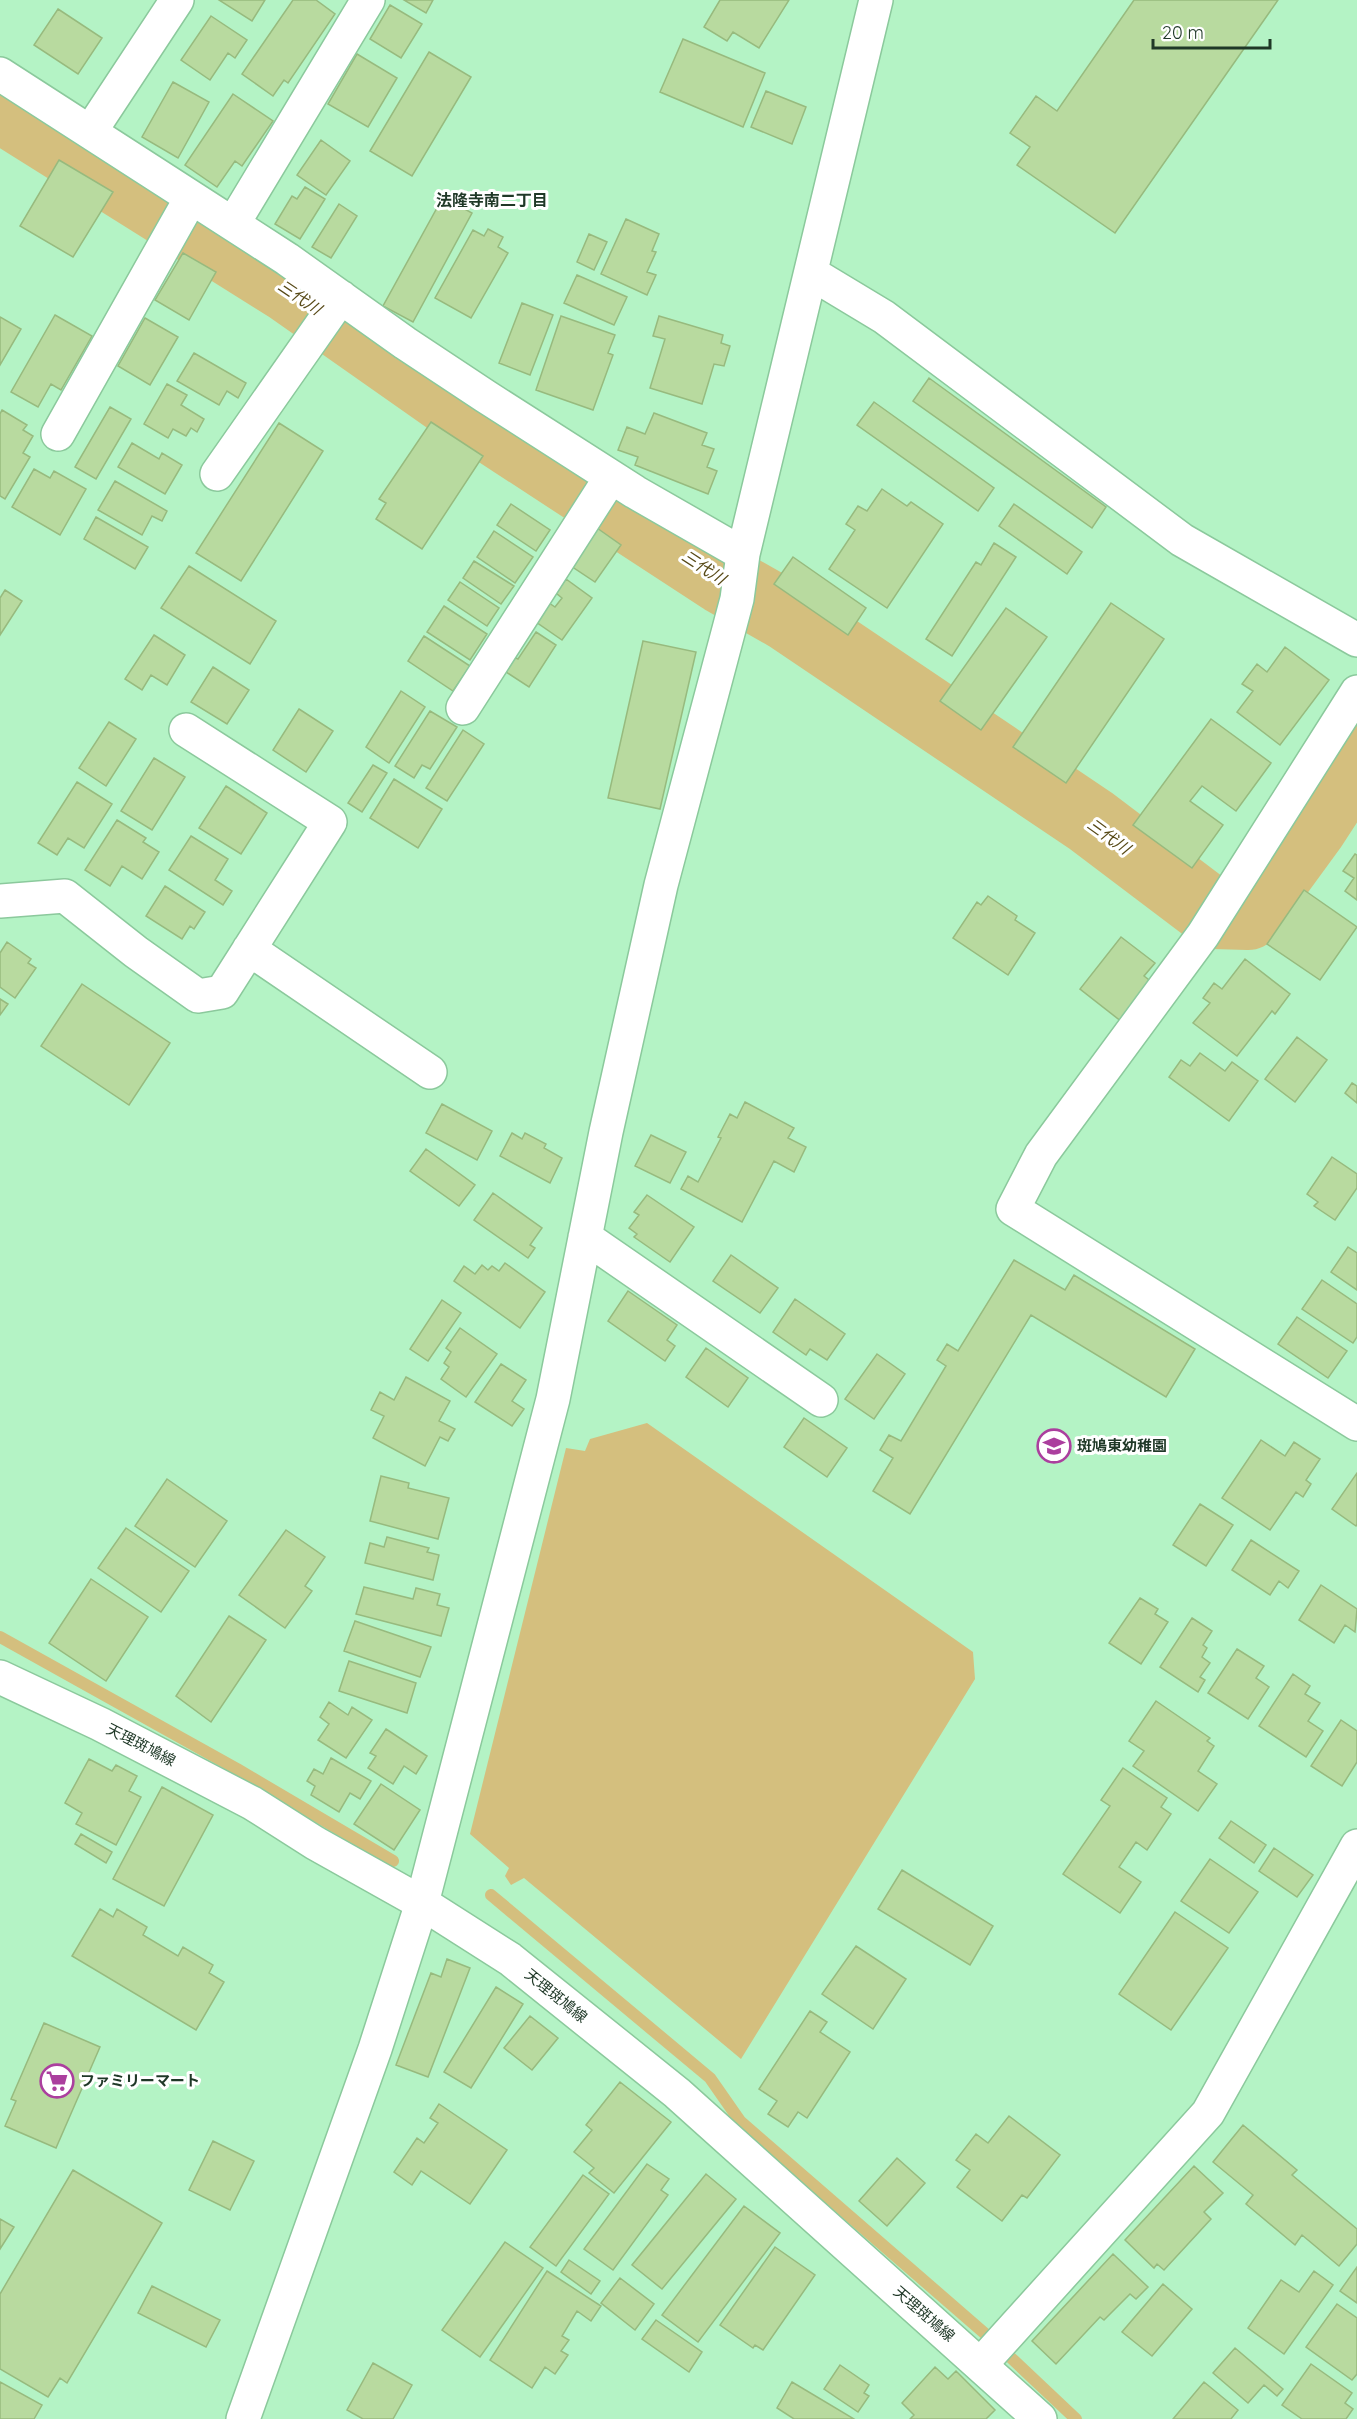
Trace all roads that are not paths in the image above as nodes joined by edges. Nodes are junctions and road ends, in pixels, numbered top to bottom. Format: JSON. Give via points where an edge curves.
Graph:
{"nodes":[{"id":1,"x":177,"y":0,"type":"edge"},
{"id":2,"x":368,"y":0,"type":"edge"},
{"id":3,"x":876,"y":0,"type":"edge"},
{"id":4,"x":0,"y":74,"type":"edge"},
{"id":5,"x":90,"y":132,"type":"junction"},
{"id":6,"x":191,"y":198,"type":"junction"},
{"id":7,"x":233,"y":224,"type":"junction"},
{"id":8,"x":811,"y":273,"type":"junction"},
{"id":9,"x":341,"y":297,"type":"junction"},
{"id":10,"x":58,"y":434,"type":"dead end"},
{"id":11,"x":217,"y":474,"type":"dead end"},
{"id":12,"x":611,"y":477,"type":"junction"},
{"id":13,"x":743,"y":554,"type":"junction"},
{"id":14,"x":1357,"y":640,"type":"edge"},
{"id":15,"x":1357,"y":692,"type":"edge"},
{"id":16,"x":464,"y":708,"type":"dead end"},
{"id":17,"x":186,"y":730,"type":"dead end"},
{"id":18,"x":0,"y":901,"type":"edge"},
{"id":19,"x":249,"y":949,"type":"junction"},
{"id":20,"x":430,"y":1072,"type":"dead end"},
{"id":21,"x":585,"y":1237,"type":"junction"},
{"id":22,"x":820,"y":1400,"type":"dead end"},
{"id":23,"x":1357,"y":1424,"type":"edge"},
{"id":24,"x":0,"y":1677,"type":"edge"},
{"id":25,"x":1356,"y":1850,"type":"edge"},
{"id":26,"x":422,"y":1903,"type":"junction"},
{"id":27,"x":992,"y":2353,"type":"junction"},
{"id":28,"x":243,"y":2419,"type":"edge"},
{"id":29,"x":1040,"y":2419,"type":"edge"}],
"edges":[{"from":1,"to":5,"type":"street"},
{"from":2,"to":7,"type":"street"},
{"from":3,"to":8,"type":"street"},
{"from":4,"to":5,"type":"street"},
{"from":5,"to":6,"type":"street"},
{"from":6,"to":7,"type":"street"},
{"from":6,"to":10,"type":"street"},
{"from":7,"to":9,"type":"street"},
{"from":8,"to":13,"type":"street"},
{"from":8,"to":14,"type":"street","via":[[885,317],[1182,540]]},
{"from":9,"to":11,"type":"street"},
{"from":9,"to":12,"type":"street"},
{"from":12,"to":13,"type":"street"},
{"from":12,"to":16,"type":"street"},
{"from":13,"to":21,"type":"street","via":[[737,599],[661,885]]},
{"from":15,"to":23,"type":"street","via":[[1203,935],[1041,1155],[1013,1209]]},
{"from":17,"to":19,"type":"street","via":[[330,822]]},
{"from":18,"to":19,"type":"street","via":[[65,896],[198,996],[222,992]]},
{"from":19,"to":20,"type":"street"},
{"from":21,"to":22,"type":"street"},
{"from":21,"to":26,"type":"street","via":[[553,1399]]},
{"from":24,"to":26,"type":"street","name":"天理斑鳩線","via":[[252,1803]]},
{"from":25,"to":27,"type":"street","via":[[1208,2113]]},
{"from":26,"to":27,"type":"street","name":"天理斑鳩線","via":[[510,1959]]},
{"from":26,"to":28,"type":"street","via":[[375,2049]]},
{"from":27,"to":29,"type":"street","name":"天理斑鳩線"}]}
